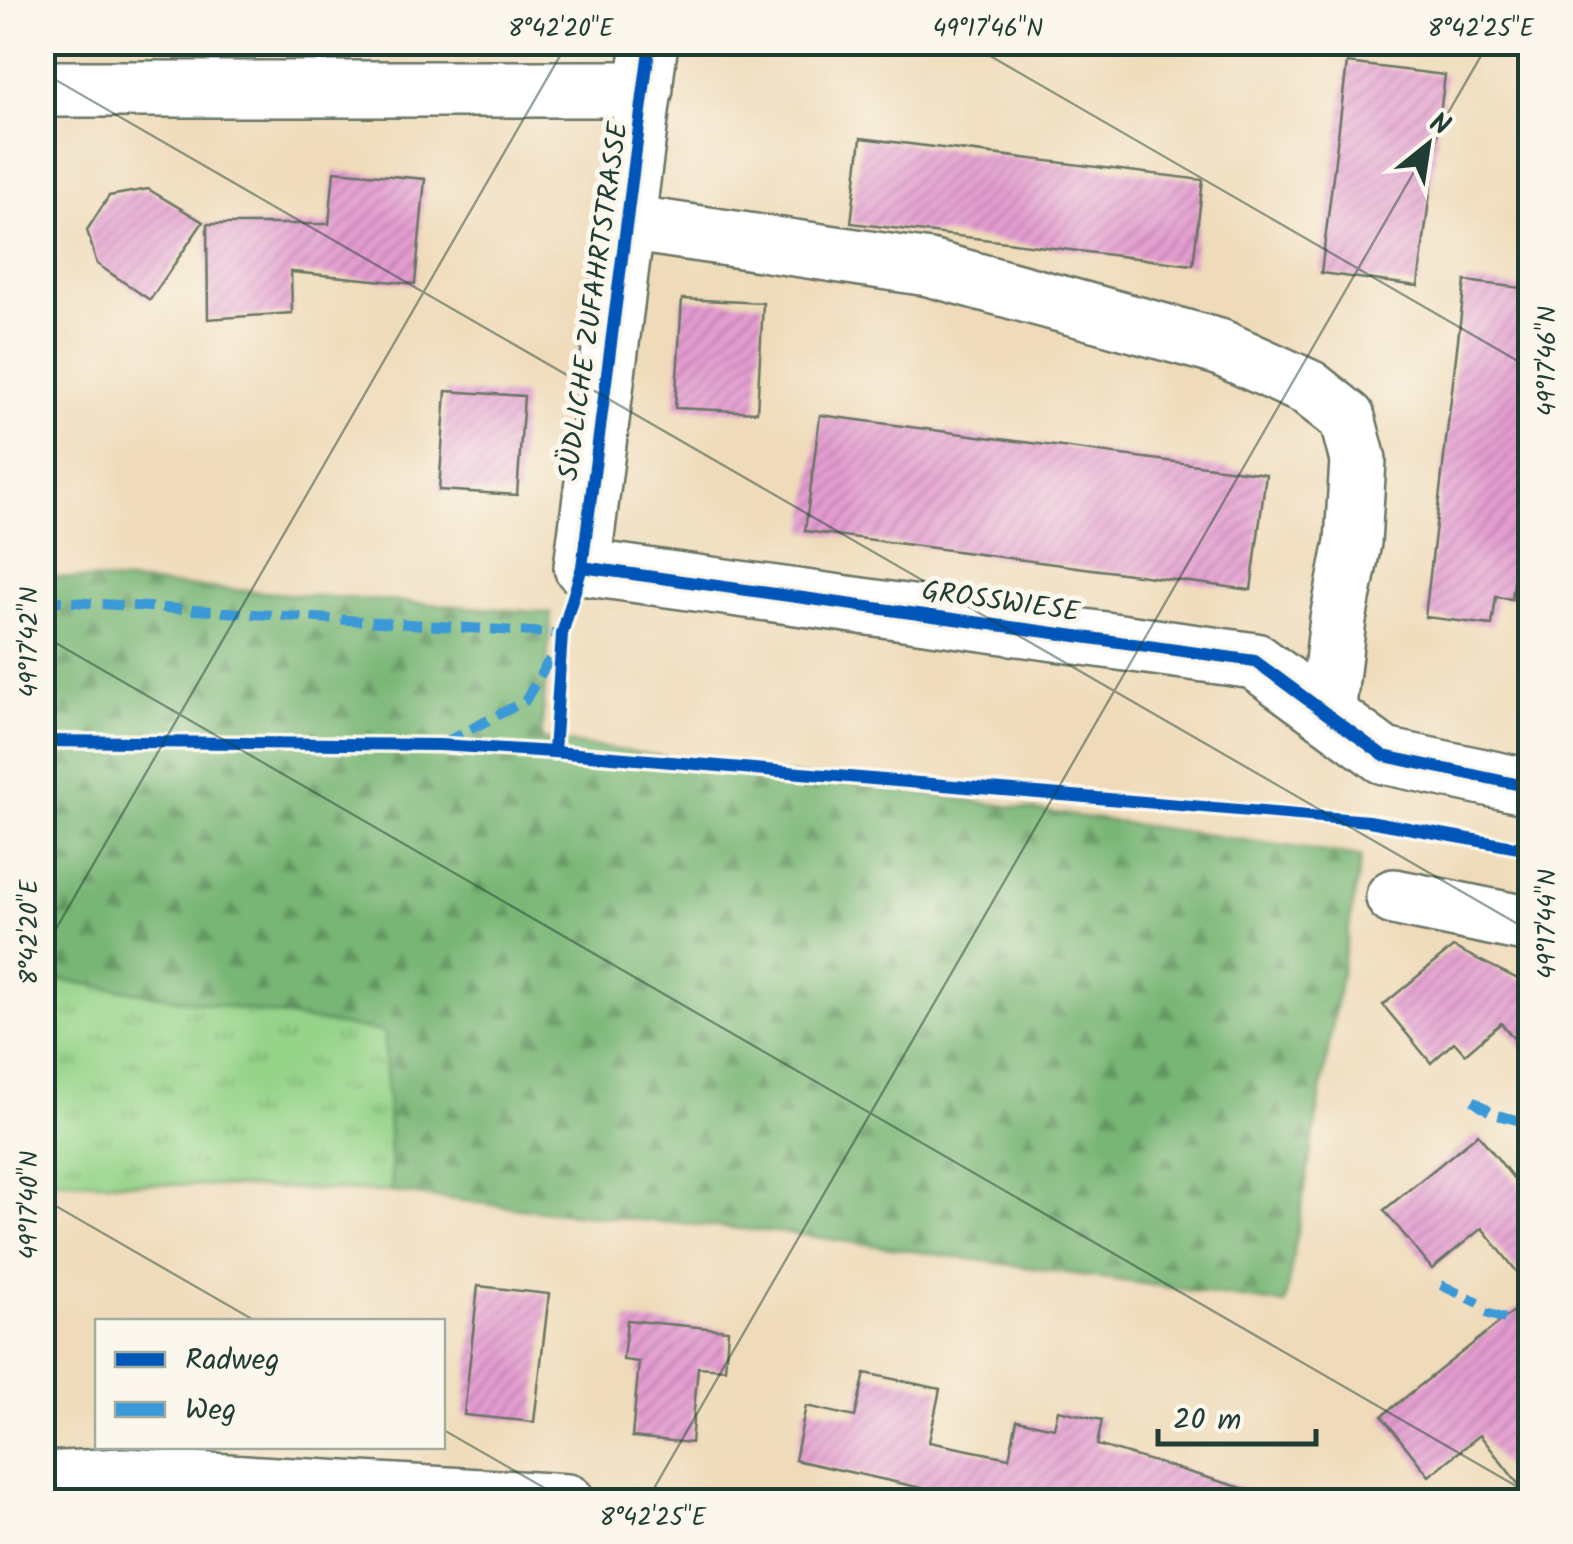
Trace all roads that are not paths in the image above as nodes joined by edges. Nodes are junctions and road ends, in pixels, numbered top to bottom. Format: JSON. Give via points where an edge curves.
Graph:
{"nodes":[{"id":1,"x":647,"y":66,"type":"edge"},
{"id":2,"x":42,"y":89,"type":"edge"},
{"id":3,"x":628,"y":223,"type":"junction"},
{"id":4,"x":582,"y":566,"type":"joint"},
{"id":5,"x":1326,"y":714,"type":"junction"},
{"id":6,"x":1530,"y":787,"type":"edge"},
{"id":7,"x":1394,"y":897,"type":"dead end"},
{"id":8,"x":1530,"y":925,"type":"edge"},
{"id":9,"x":42,"y":1480,"type":"edge"},
{"id":10,"x":364,"y":1496,"type":"edge"},
{"id":11,"x":567,"y":1502,"type":"edge"}],
"edges":[{"from":1,"to":2,"type":"street","name":"SÜDLICHE ZUFAHRTSTRASSE"},
{"from":1,"to":3,"type":"street","name":"SÜDLICHE ZUFAHRTSTRASSE"},
{"from":3,"to":4,"type":"street","name":"SÜDLICHE ZUFAHRTSTRASSE"},
{"from":3,"to":5,"type":"street","via":[[928,268],[1218,346],[1309,388],[1347,418],[1358,460],[1353,542]]},
{"from":4,"to":5,"type":"street","name":"GROSSWIESE","via":[[1255,661]]},
{"from":5,"to":6,"type":"street","name":"GROSSWIESE","via":[[1384,756]]},
{"from":7,"to":8,"type":"street"},
{"from":9,"to":10,"type":"street","via":[[124,1476]]},
{"from":10,"to":11,"type":"street"}]}
